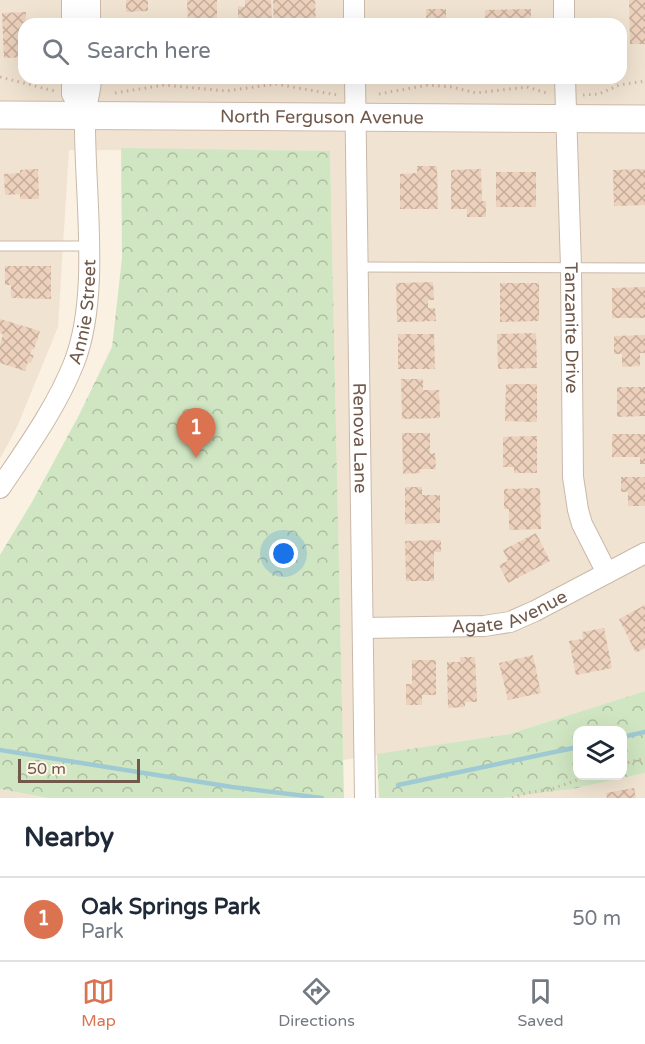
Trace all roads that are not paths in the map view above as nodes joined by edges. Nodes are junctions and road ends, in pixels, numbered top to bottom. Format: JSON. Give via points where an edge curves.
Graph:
{"nodes":[{"id":1,"x":72,"y":0,"type":"edge"},
{"id":2,"x":90,"y":0,"type":"edge"},
{"id":3,"x":354,"y":0,"type":"edge"},
{"id":4,"x":564,"y":0,"type":"edge"},
{"id":5,"x":72,"y":18,"type":"edge"},
{"id":6,"x":90,"y":18,"type":"edge"},
{"id":7,"x":354,"y":18,"type":"edge"},
{"id":8,"x":564,"y":18,"type":"edge"},
{"id":9,"x":72,"y":84,"type":"edge"},
{"id":10,"x":91,"y":84,"type":"edge"},
{"id":11,"x":353,"y":84,"type":"edge"},
{"id":12,"x":565,"y":84,"type":"edge"},
{"id":13,"x":347,"y":106,"type":"junction"},
{"id":14,"x":0,"y":115,"type":"edge"},
{"id":15,"x":85,"y":115,"type":"junction"},
{"id":16,"x":566,"y":119,"type":"junction"},
{"id":17,"x":645,"y":119,"type":"edge"},
{"id":18,"x":0,"y":246,"type":"edge"},
{"id":19,"x":88,"y":246,"type":"junction"},
{"id":20,"x":358,"y":267,"type":"junction"},
{"id":21,"x":571,"y":267,"type":"junction"},
{"id":22,"x":645,"y":268,"type":"edge"},
{"id":23,"x":0,"y":488,"type":"edge"},
{"id":24,"x":645,"y":553,"type":"edge"},
{"id":25,"x":607,"y":573,"type":"junction"},
{"id":26,"x":364,"y":627,"type":"junction"},
{"id":27,"x":365,"y":798,"type":"edge"}],
"edges":[{"from":1,"to":5,"type":"street"},
{"from":2,"to":6,"type":"street"},
{"from":3,"to":7,"type":"street"},
{"from":4,"to":8,"type":"street"},
{"from":9,"to":15,"type":"street","name":"Annie Street","via":[[72,94]]},
{"from":10,"to":15,"type":"street","name":"Annie Street"},
{"from":11,"to":13,"type":"street","name":"Renova Lane"},
{"from":12,"to":16,"type":"street","name":"Tanzanite Drive"},
{"from":13,"to":15,"type":"street","name":"North Ferguson Avenue"},
{"from":13,"to":16,"type":"street","name":"North Ferguson Avenue"},
{"from":13,"to":20,"type":"street","name":"Renova Lane"},
{"from":14,"to":15,"type":"street","name":"North Ferguson Avenue"},
{"from":15,"to":19,"type":"street","name":"Annie Street"},
{"from":16,"to":17,"type":"street","name":"North Ferguson Avenue"},
{"from":16,"to":21,"type":"street","name":"Tanzanite Drive"},
{"from":18,"to":19,"type":"lane"},
{"from":19,"to":23,"type":"street","name":"Annie Street","via":[[86,320],[74,362],[51,411]]},
{"from":20,"to":21,"type":"lane"},
{"from":20,"to":26,"type":"street","name":"Renova Lane"},
{"from":21,"to":22,"type":"lane"},
{"from":21,"to":25,"type":"street","name":"Tanzanite Drive","via":[[575,494],[582,524]]},
{"from":24,"to":25,"type":"street","name":"Agate Avenue"},
{"from":25,"to":26,"type":"street","name":"Agate Avenue","via":[[521,618],[495,625]]},
{"from":26,"to":27,"type":"street","name":"Renova Lane"}]}
